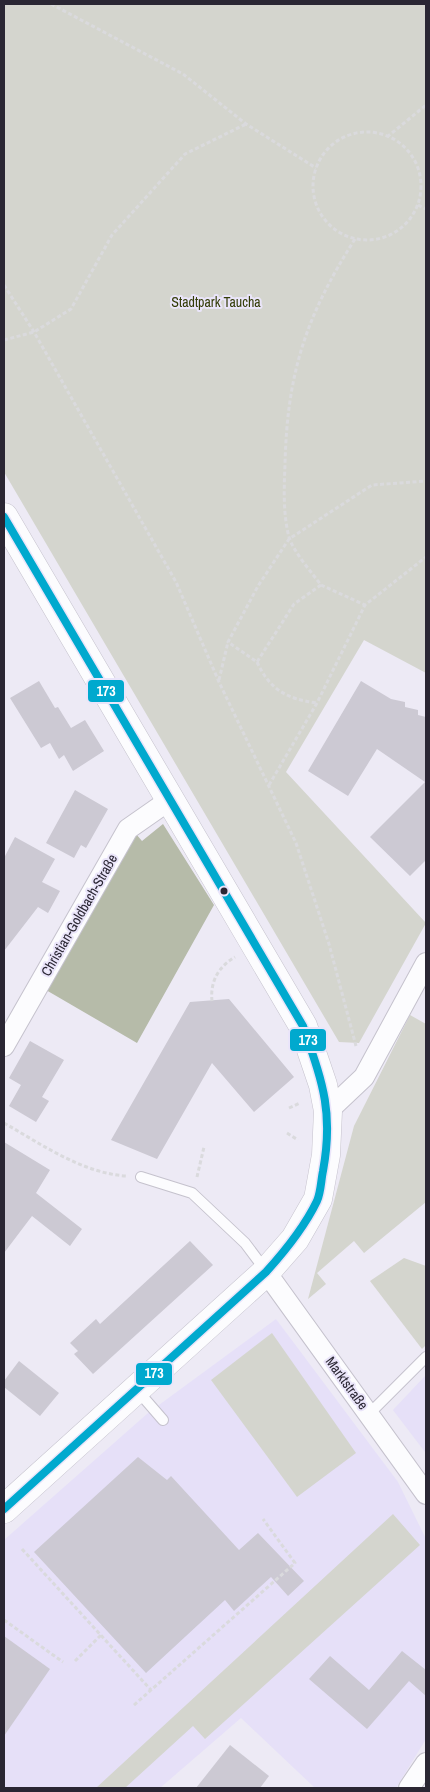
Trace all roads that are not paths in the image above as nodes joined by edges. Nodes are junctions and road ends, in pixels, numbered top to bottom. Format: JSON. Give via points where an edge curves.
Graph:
{"nodes":[{"id":1,"x":4,"y":517,"type":"edge"},
{"id":2,"x":171,"y":799,"type":"junction"},
{"id":3,"x":426,"y":963,"type":"edge"},
{"id":4,"x":6,"y":1038,"type":"edge"},
{"id":5,"x":328,"y":1111,"type":"junction"},
{"id":6,"x":141,"y":1177,"type":"road end"},
{"id":7,"x":266,"y":1272,"type":"junction"},
{"id":8,"x":426,"y":1357,"type":"edge"},
{"id":9,"x":136,"y":1390,"type":"junction"},
{"id":10,"x":369,"y":1414,"type":"junction"},
{"id":11,"x":163,"y":1420,"type":"dead end"},
{"id":12,"x":425,"y":1490,"type":"edge"},
{"id":13,"x":4,"y":1509,"type":"edge"},
{"id":14,"x":426,"y":1763,"type":"edge"},
{"id":15,"x":409,"y":1788,"type":"edge"}],
"edges":[{"from":1,"to":2,"type":"street"},
{"from":2,"to":4,"type":"street","name":"Christian-Goldbach-Straße","via":[[128,829]]},
{"from":2,"to":5,"type":"street","via":[[303,1026],[323,1085]]},
{"from":3,"to":5,"type":"street","via":[[364,1077]]},
{"from":5,"to":7,"type":"street","via":[[326,1155],[318,1199],[295,1239]]},
{"from":6,"to":7,"type":"lane","via":[[192,1192],[245,1243]]},
{"from":7,"to":9,"type":"street"},
{"from":7,"to":10,"type":"street","name":"Marktstraße"},
{"from":8,"to":10,"type":"lane","via":[[399,1377]]},
{"from":9,"to":11,"type":"lane"},
{"from":9,"to":13,"type":"street"},
{"from":10,"to":12,"type":"street","name":"Marktstraße"},
{"from":14,"to":15,"type":"street"}]}
